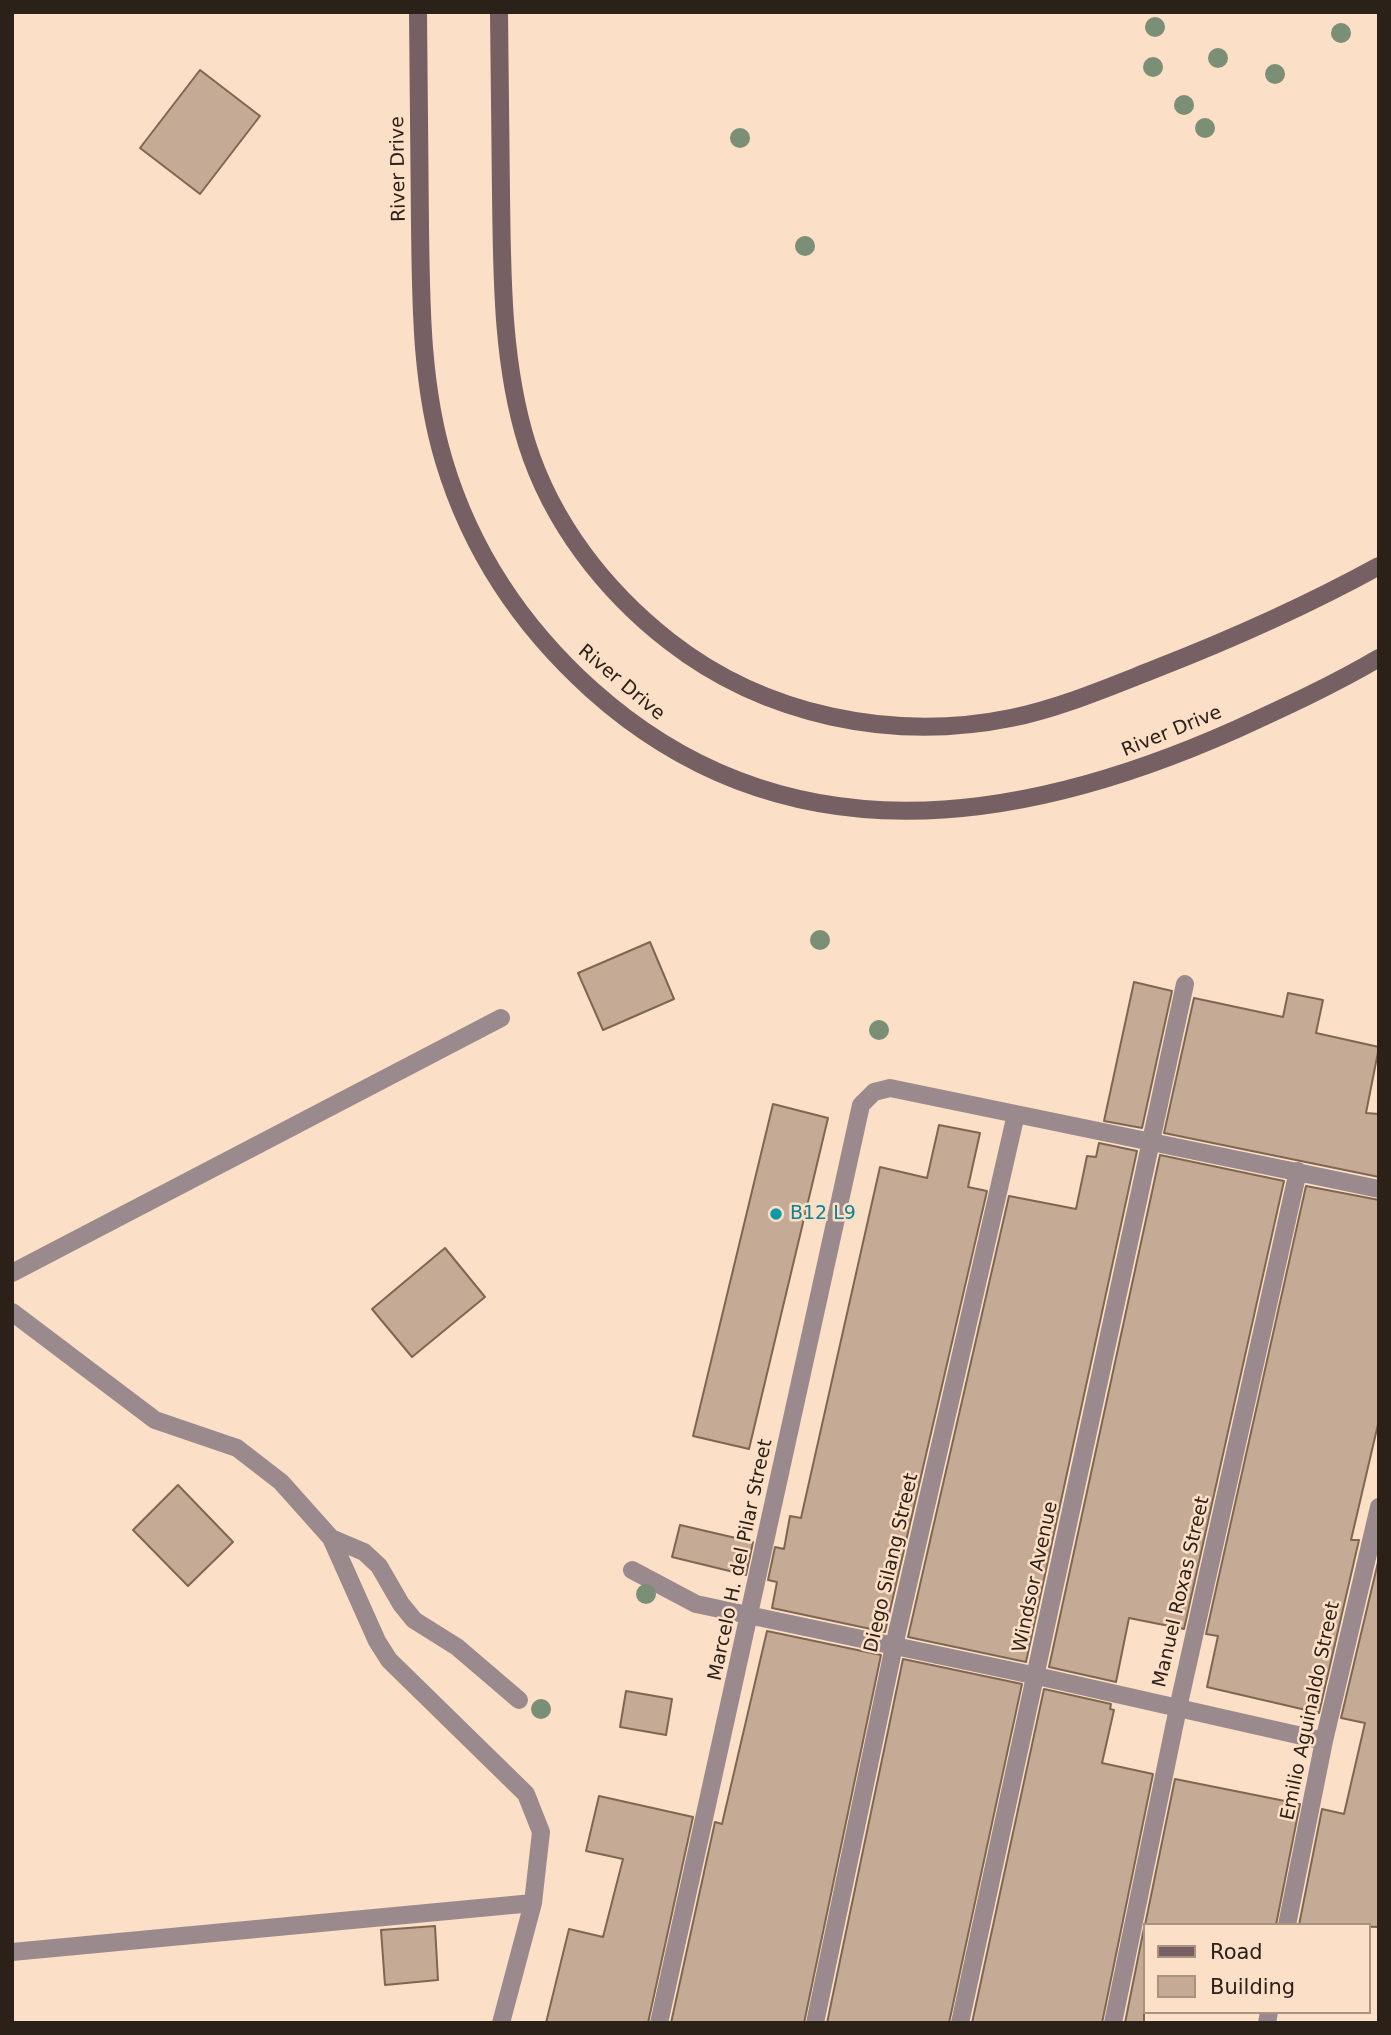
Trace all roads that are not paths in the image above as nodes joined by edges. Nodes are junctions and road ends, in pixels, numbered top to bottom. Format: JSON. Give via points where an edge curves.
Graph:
{"nodes":[{"id":1,"x":418,"y":12,"type":"edge"},
{"id":2,"x":499,"y":12,"type":"edge"},
{"id":3,"x":1379,"y":566,"type":"edge"},
{"id":4,"x":1379,"y":659,"type":"edge"},
{"id":5,"x":1185,"y":984,"type":"dead end"},
{"id":6,"x":501,"y":1018,"type":"dead end"},
{"id":7,"x":1016,"y":1114,"type":"junction"},
{"id":8,"x":1152,"y":1140,"type":"junction"},
{"id":9,"x":1298,"y":1171,"type":"junction"},
{"id":10,"x":1379,"y":1189,"type":"edge"},
{"id":11,"x":12,"y":1273,"type":"edge"},
{"id":12,"x":12,"y":1312,"type":"edge"},
{"id":13,"x":1379,"y":1507,"type":"edge"},
{"id":14,"x":331,"y":1538,"type":"junction"},
{"id":15,"x":632,"y":1570,"type":"dead end"},
{"id":16,"x":751,"y":1615,"type":"junction"},
{"id":17,"x":894,"y":1646,"type":"junction"},
{"id":18,"x":1037,"y":1676,"type":"junction"},
{"id":19,"x":519,"y":1700,"type":"dead end"},
{"id":20,"x":1178,"y":1708,"type":"junction"},
{"id":21,"x":1324,"y":1741,"type":"junction"},
{"id":22,"x":533,"y":1903,"type":"junction"},
{"id":23,"x":1287,"y":1923,"type":"edge"},
{"id":24,"x":12,"y":1952,"type":"edge"},
{"id":25,"x":501,"y":2023,"type":"edge"},
{"id":26,"x":660,"y":2023,"type":"edge"},
{"id":27,"x":815,"y":2023,"type":"edge"},
{"id":28,"x":960,"y":2023,"type":"edge"},
{"id":29,"x":1113,"y":2023,"type":"edge"}],
"edges":[{"from":1,"to":4,"type":"street","name":"River Drive","via":[[421,308],[428,384],[443,458],[482,552],[522,617],[571,671],[656,739],[724,774],[844,807],[896,813],[998,806],[1116,777],[1197,747]]},
{"from":2,"to":3,"type":"street","via":[[504,307],[510,365],[528,447],[560,517],[586,557],[631,609],[687,655],[784,704],[840,719],[903,728],[956,726],[1013,718],[1094,693],[1310,604]]},
{"from":5,"to":8,"type":"street","name":"Windsor Avenue"},
{"from":6,"to":11,"type":"street"},
{"from":7,"to":8,"type":"street"},
{"from":7,"to":16,"type":"street","name":"Marcelo H. del Pilar Street","via":[[890,1088],[874,1092],[861,1105]]},
{"from":7,"to":17,"type":"street","name":"Diego Silang Street"},
{"from":8,"to":9,"type":"street"},
{"from":8,"to":18,"type":"street","name":"Windsor Avenue"},
{"from":9,"to":10,"type":"street"},
{"from":9,"to":20,"type":"street","name":"Manuel Roxas Street"},
{"from":12,"to":14,"type":"street","via":[[155,1420],[237,1448],[281,1482]]},
{"from":13,"to":21,"type":"street","name":"Emilio Aguinaldo Street"},
{"from":14,"to":19,"type":"street","via":[[364,1552],[379,1566],[414,1620],[457,1647]]},
{"from":14,"to":22,"type":"street","via":[[389,1660],[526,1794],[541,1832]]},
{"from":15,"to":16,"type":"street","via":[[696,1604]]},
{"from":16,"to":17,"type":"street"},
{"from":16,"to":26,"type":"street","name":"Marcelo H. del Pilar Street"},
{"from":17,"to":18,"type":"street"},
{"from":17,"to":27,"type":"street","name":"Diego Silang Street"},
{"from":18,"to":20,"type":"street"},
{"from":18,"to":28,"type":"street","name":"Windsor Avenue"},
{"from":20,"to":21,"type":"street"},
{"from":20,"to":29,"type":"street","name":"Manuel Roxas Street"},
{"from":21,"to":23,"type":"street","name":"Emilio Aguinaldo Street"},
{"from":22,"to":24,"type":"street"},
{"from":22,"to":25,"type":"street"}]}
